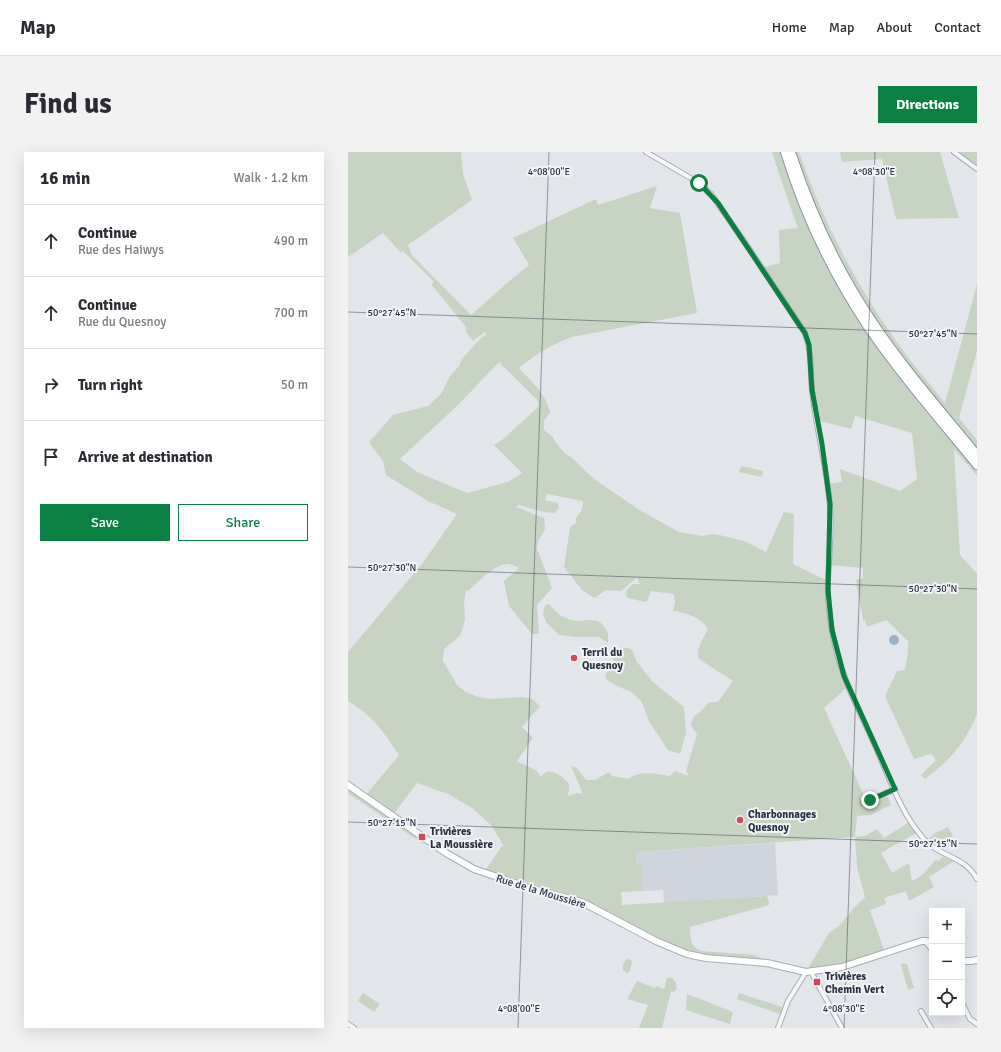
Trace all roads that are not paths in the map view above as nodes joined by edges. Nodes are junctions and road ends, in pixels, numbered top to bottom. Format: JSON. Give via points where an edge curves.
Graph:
{"nodes":[{"id":1,"x":646,"y":152,"type":"edge"},
{"id":2,"x":785,"y":152,"type":"edge"},
{"id":3,"x":791,"y":152,"type":"edge"},
{"id":4,"x":954,"y":152,"type":"edge"},
{"id":5,"x":977,"y":169,"type":"edge"},
{"id":6,"x":977,"y":455,"type":"edge"},
{"id":7,"x":977,"y":465,"type":"edge"},
{"id":8,"x":348,"y":785,"type":"edge"},
{"id":9,"x":895,"y":789,"type":"junction"},
{"id":10,"x":863,"y":803,"type":"dead end"},
{"id":11,"x":977,"y":879,"type":"edge"},
{"id":12,"x":925,"y":941,"type":"junction"},
{"id":13,"x":929,"y":943,"type":"edge"},
{"id":14,"x":929,"y":946,"type":"edge"},
{"id":15,"x":977,"y":960,"type":"edge"},
{"id":16,"x":965,"y":961,"type":"edge"},
{"id":17,"x":808,"y":972,"type":"junction"},
{"id":18,"x":965,"y":1009,"type":"edge"},
{"id":19,"x":922,"y":1011,"type":"dead end"},
{"id":20,"x":348,"y":1024,"type":"edge"},
{"id":21,"x":977,"y":1025,"type":"edge"},
{"id":22,"x":354,"y":1028,"type":"edge"},
{"id":23,"x":778,"y":1028,"type":"edge"},
{"id":24,"x":842,"y":1028,"type":"edge"},
{"id":25,"x":931,"y":1028,"type":"edge"},
{"id":26,"x":974,"y":1028,"type":"edge"}],
"edges":[{"from":1,"to":9,"type":"street","via":[[699,183],[711,194],[805,333],[809,345],[812,390],[830,504],[828,591],[832,630],[844,676]]},
{"from":2,"to":7,"type":"highway","via":[[811,223],[852,300],[884,348]]},
{"from":3,"to":6,"type":"highway","via":[[816,220],[857,298],[889,346]]},
{"from":4,"to":5,"type":"street"},
{"from":8,"to":17,"type":"street","name":"Rue de la Moussière","via":[[446,853],[479,871],[582,902],[682,953],[706,958],[767,963]]},
{"from":9,"to":10,"type":"street"},
{"from":9,"to":11,"type":"street","via":[[903,809],[926,841],[935,849],[968,866]]},
{"from":12,"to":13,"type":"street"},
{"from":12,"to":14,"type":"street"},
{"from":12,"to":17,"type":"street","name":"Rue de la Moussière","via":[[842,967]]},
{"from":15,"to":16,"type":"street"},
{"from":17,"to":23,"type":"street","via":[[788,1001]]},
{"from":17,"to":24,"type":"street"},
{"from":18,"to":21,"type":"street"},
{"from":19,"to":25,"type":"street"},
{"from":20,"to":22,"type":"street"},
{"from":21,"to":26,"type":"street"}]}
